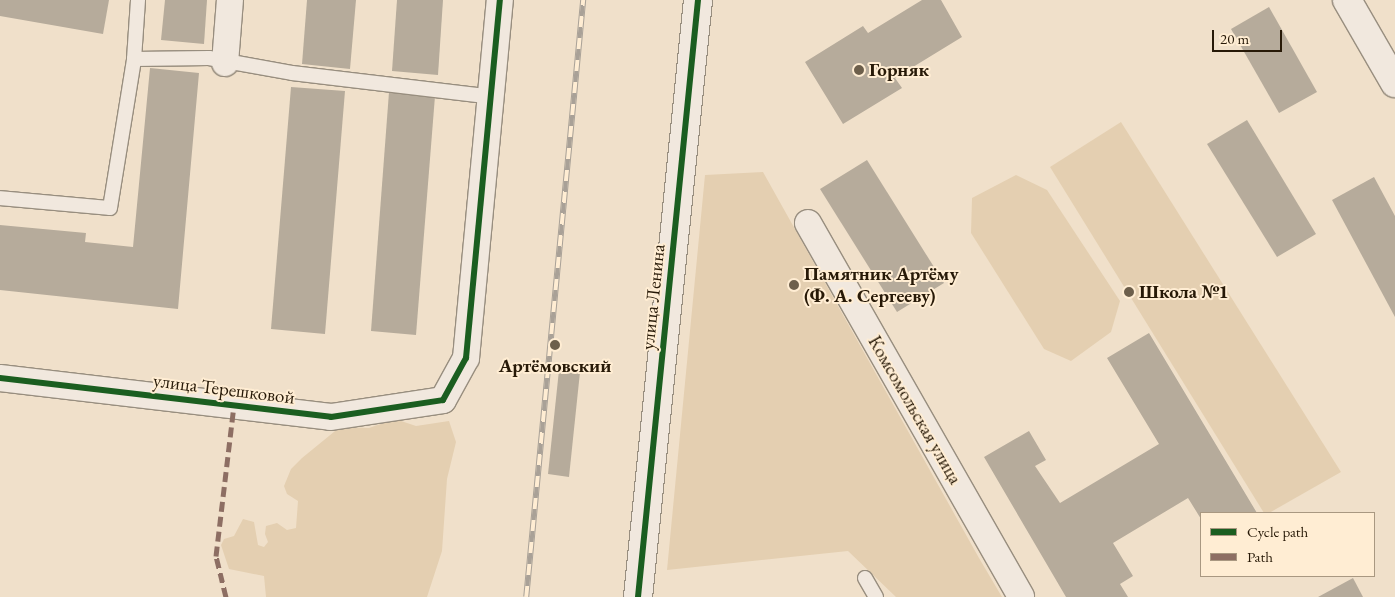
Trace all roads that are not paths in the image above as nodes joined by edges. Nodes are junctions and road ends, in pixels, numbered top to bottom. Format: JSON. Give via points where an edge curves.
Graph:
{"nodes":[{"id":1,"x":138,"y":0,"type":"edge"},
{"id":2,"x":230,"y":0,"type":"edge"},
{"id":3,"x":500,"y":0,"type":"edge"},
{"id":4,"x":698,"y":0,"type":"edge"},
{"id":5,"x":1347,"y":0,"type":"edge"},
{"id":6,"x":134,"y":59,"type":"junction"},
{"id":7,"x":225,"y":63,"type":"junction"},
{"id":8,"x":1395,"y":83,"type":"edge"},
{"id":9,"x":492,"y":97,"type":"junction"},
{"id":10,"x":0,"y":198,"type":"edge"},
{"id":11,"x":808,"y":223,"type":"dead end"},
{"id":12,"x":0,"y":378,"type":"edge"},
{"id":13,"x":865,"y":578,"type":"dead end"},
{"id":14,"x":638,"y":597,"type":"edge"},
{"id":15,"x":876,"y":597,"type":"edge"},
{"id":16,"x":1021,"y":597,"type":"edge"}],
"edges":[{"from":1,"to":6,"type":"lane"},
{"from":2,"to":7,"type":"street"},
{"from":3,"to":9,"type":"street"},
{"from":4,"to":14,"type":"street","name":"улица Ленина"},
{"from":5,"to":8,"type":"street"},
{"from":6,"to":7,"type":"lane","via":[[209,58]]},
{"from":6,"to":10,"type":"lane","via":[[110,208]]},
{"from":7,"to":9,"type":"lane"},
{"from":9,"to":12,"type":"street","name":"улица Терешковой","via":[[466,358],[443,400],[331,416]]},
{"from":11,"to":16,"type":"street","name":"Комсомольская улица"},
{"from":13,"to":15,"type":"lane"}]}
